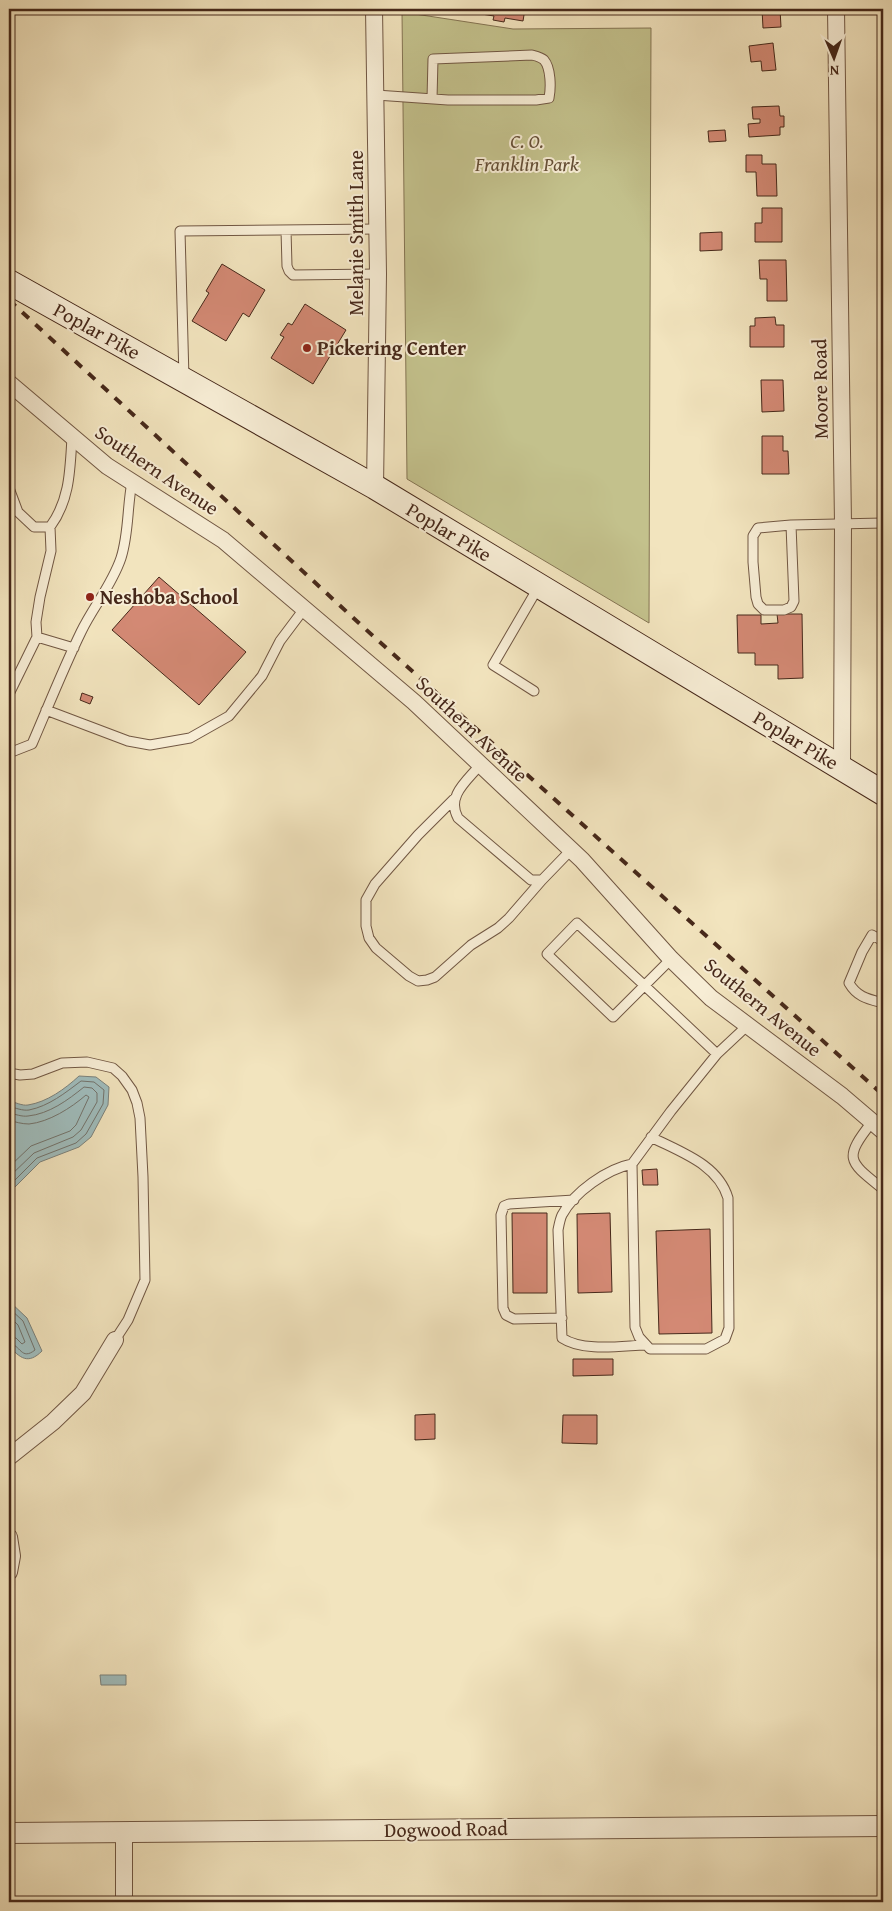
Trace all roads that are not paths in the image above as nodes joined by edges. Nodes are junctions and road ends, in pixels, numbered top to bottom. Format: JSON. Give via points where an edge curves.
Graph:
{"nodes":[{"id":1,"x":374,"y":9,"type":"edge"},
{"id":2,"x":836,"y":9,"type":"edge"},
{"id":3,"x":376,"y":95,"type":"junction"},
{"id":4,"x":432,"y":99,"type":"junction"},
{"id":5,"x":378,"y":228,"type":"junction"},
{"id":6,"x":286,"y":230,"type":"junction"},
{"id":7,"x":378,"y":274,"type":"junction"},
{"id":8,"x":9,"y":282,"type":"edge"},
{"id":9,"x":184,"y":380,"type":"junction"},
{"id":10,"x":9,"y":384,"type":"edge"},
{"id":11,"x":72,"y":437,"type":"junction"},
{"id":12,"x":132,"y":482,"type":"junction"},
{"id":13,"x":375,"y":487,"type":"junction"},
{"id":14,"x":9,"y":488,"type":"edge"},
{"id":15,"x":12,"y":506,"type":"edge"},
{"id":16,"x":883,"y":523,"type":"edge"},
{"id":17,"x":843,"y":524,"type":"junction"},
{"id":18,"x":791,"y":525,"type":"junction"},
{"id":19,"x":50,"y":527,"type":"junction"},
{"id":20,"x":539,"y":586,"type":"junction"},
{"id":21,"x":304,"y":609,"type":"junction"},
{"id":22,"x":37,"y":637,"type":"junction"},
{"id":23,"x":74,"y":648,"type":"junction"},
{"id":24,"x":534,"y":692,"type":"dead end"},
{"id":25,"x":9,"y":694,"type":"edge"},
{"id":26,"x":46,"y":710,"type":"junction"},
{"id":27,"x":9,"y":753,"type":"edge"},
{"id":28,"x":480,"y":764,"type":"junction"},
{"id":29,"x":842,"y":768,"type":"junction"},
{"id":30,"x":883,"y":793,"type":"edge"},
{"id":31,"x":454,"y":799,"type":"junction"},
{"id":32,"x":571,"y":850,"type":"junction"},
{"id":33,"x":542,"y":880,"type":"junction"},
{"id":34,"x":883,"y":941,"type":"edge"},
{"id":35,"x":671,"y":959,"type":"junction"},
{"id":36,"x":645,"y":986,"type":"junction"},
{"id":37,"x":883,"y":1003,"type":"edge"},
{"id":38,"x":748,"y":1026,"type":"junction"},
{"id":39,"x":717,"y":1054,"type":"junction"},
{"id":40,"x":9,"y":1073,"type":"edge"},
{"id":41,"x":878,"y":1127,"type":"edge"},
{"id":42,"x":651,"y":1138,"type":"junction"},
{"id":43,"x":632,"y":1164,"type":"junction"},
{"id":44,"x":883,"y":1189,"type":"edge"},
{"id":45,"x":574,"y":1200,"type":"junction"},
{"id":46,"x":562,"y":1318,"type":"junction"},
{"id":47,"x":115,"y":1340,"type":"joint"},
{"id":48,"x":645,"y":1345,"type":"junction"},
{"id":49,"x":9,"y":1458,"type":"edge"},
{"id":50,"x":9,"y":1537,"type":"edge"},
{"id":51,"x":9,"y":1572,"type":"edge"},
{"id":52,"x":883,"y":1826,"type":"edge"},
{"id":53,"x":9,"y":1832,"type":"edge"},
{"id":54,"x":124,"y":1832,"type":"junction"},
{"id":55,"x":124,"y":1902,"type":"edge"}],
"edges":[{"from":1,"to":3,"type":"street","name":"Melanie Smith Lane"},
{"from":2,"to":17,"type":"street","name":"Moore Road"},
{"from":3,"to":4,"type":"lane"},
{"from":3,"to":5,"type":"street","name":"Melanie Smith Lane"},
{"from":4,"to":4,"type":"lane","via":[[549,98],[547,65],[532,55],[432,58]]},
{"from":5,"to":6,"type":"lane"},
{"from":5,"to":7,"type":"street","name":"Melanie Smith Lane"},
{"from":6,"to":7,"type":"lane","via":[[286,266],[293,274]]},
{"from":6,"to":9,"type":"lane","via":[[180,231]]},
{"from":7,"to":13,"type":"street","name":"Melanie Smith Lane"},
{"from":8,"to":9,"type":"main road","name":"Poplar Pike"},
{"from":9,"to":13,"type":"main road","name":"Poplar Pike"},
{"from":10,"to":11,"type":"street","name":"Southern Avenue"},
{"from":11,"to":12,"type":"street","name":"Southern Avenue","via":[[106,466]]},
{"from":11,"to":19,"type":"lane","via":[[69,478],[60,514]]},
{"from":12,"to":21,"type":"street","name":"Southern Avenue","via":[[223,540]]},
{"from":12,"to":23,"type":"lane","via":[[121,558]]},
{"from":13,"to":20,"type":"main road","name":"Poplar Pike"},
{"from":14,"to":15,"type":"lane"},
{"from":15,"to":19,"type":"lane","via":[[34,527]]},
{"from":16,"to":17,"type":"lane"},
{"from":17,"to":18,"type":"lane"},
{"from":17,"to":29,"type":"street","name":"Moore Road"},
{"from":18,"to":18,"type":"lane","via":[[758,528],[753,536],[756,597],[764,610],[784,610],[792,607],[794,601]]},
{"from":19,"to":22,"type":"lane","via":[[51,551],[40,597]]},
{"from":20,"to":24,"type":"lane","via":[[493,665]]},
{"from":20,"to":29,"type":"main road","name":"Poplar Pike"},
{"from":21,"to":26,"type":"lane","via":[[280,641],[262,676],[229,716],[190,738],[150,745],[128,741]]},
{"from":21,"to":28,"type":"street","name":"Southern Avenue","via":[[414,702]]},
{"from":22,"to":23,"type":"lane"},
{"from":22,"to":25,"type":"lane"},
{"from":23,"to":26,"type":"lane"},
{"from":26,"to":27,"type":"lane","via":[[32,744]]},
{"from":28,"to":31,"type":"lane"},
{"from":28,"to":32,"type":"street","name":"Southern Avenue"},
{"from":29,"to":30,"type":"main road","name":"Poplar Pike"},
{"from":31,"to":33,"type":"lane","via":[[458,818],[522,874],[531,880]]},
{"from":31,"to":33,"type":"lane","via":[[375,884],[366,900],[366,926],[376,948],[418,981],[435,977],[471,945],[498,928]]},
{"from":32,"to":33,"type":"lane"},
{"from":32,"to":35,"type":"street","name":"Southern Avenue"},
{"from":34,"to":37,"type":"lane","via":[[872,935],[849,983],[864,998]]},
{"from":35,"to":36,"type":"lane"},
{"from":35,"to":38,"type":"street","name":"Southern Avenue","via":[[711,998]]},
{"from":36,"to":36,"type":"lane","via":[[613,1017],[547,954],[577,923]]},
{"from":36,"to":39,"type":"lane"},
{"from":38,"to":39,"type":"lane"},
{"from":38,"to":41,"type":"street","name":"Southern Avenue"},
{"from":39,"to":42,"type":"lane"},
{"from":40,"to":47,"type":"lane","via":[[33,1074],[62,1063],[87,1062],[113,1068],[132,1090],[140,1118],[145,1280],[128,1320]]},
{"from":41,"to":44,"type":"lane","via":[[856,1144],[852,1156],[855,1164]]},
{"from":42,"to":43,"type":"lane"},
{"from":42,"to":48,"type":"lane","via":[[704,1165],[724,1186],[728,1204],[729,1328],[725,1339],[706,1349],[650,1349]]},
{"from":43,"to":45,"type":"lane","via":[[609,1171]]},
{"from":43,"to":48,"type":"lane","via":[[635,1327]]},
{"from":45,"to":46,"type":"lane","via":[[561,1217],[558,1230]]},
{"from":45,"to":46,"type":"lane","via":[[509,1204],[504,1206],[501,1215],[506,1316],[514,1319]]},
{"from":46,"to":48,"type":"lane","via":[[562,1338],[570,1343],[580,1346]]},
{"from":47,"to":49,"type":"street","via":[[83,1393]]},
{"from":50,"to":51,"type":"street","via":[[12,1556]]},
{"from":52,"to":54,"type":"street","name":"Dogwood Road"},
{"from":53,"to":54,"type":"street","name":"Dogwood Road"},
{"from":54,"to":55,"type":"street"}]}
